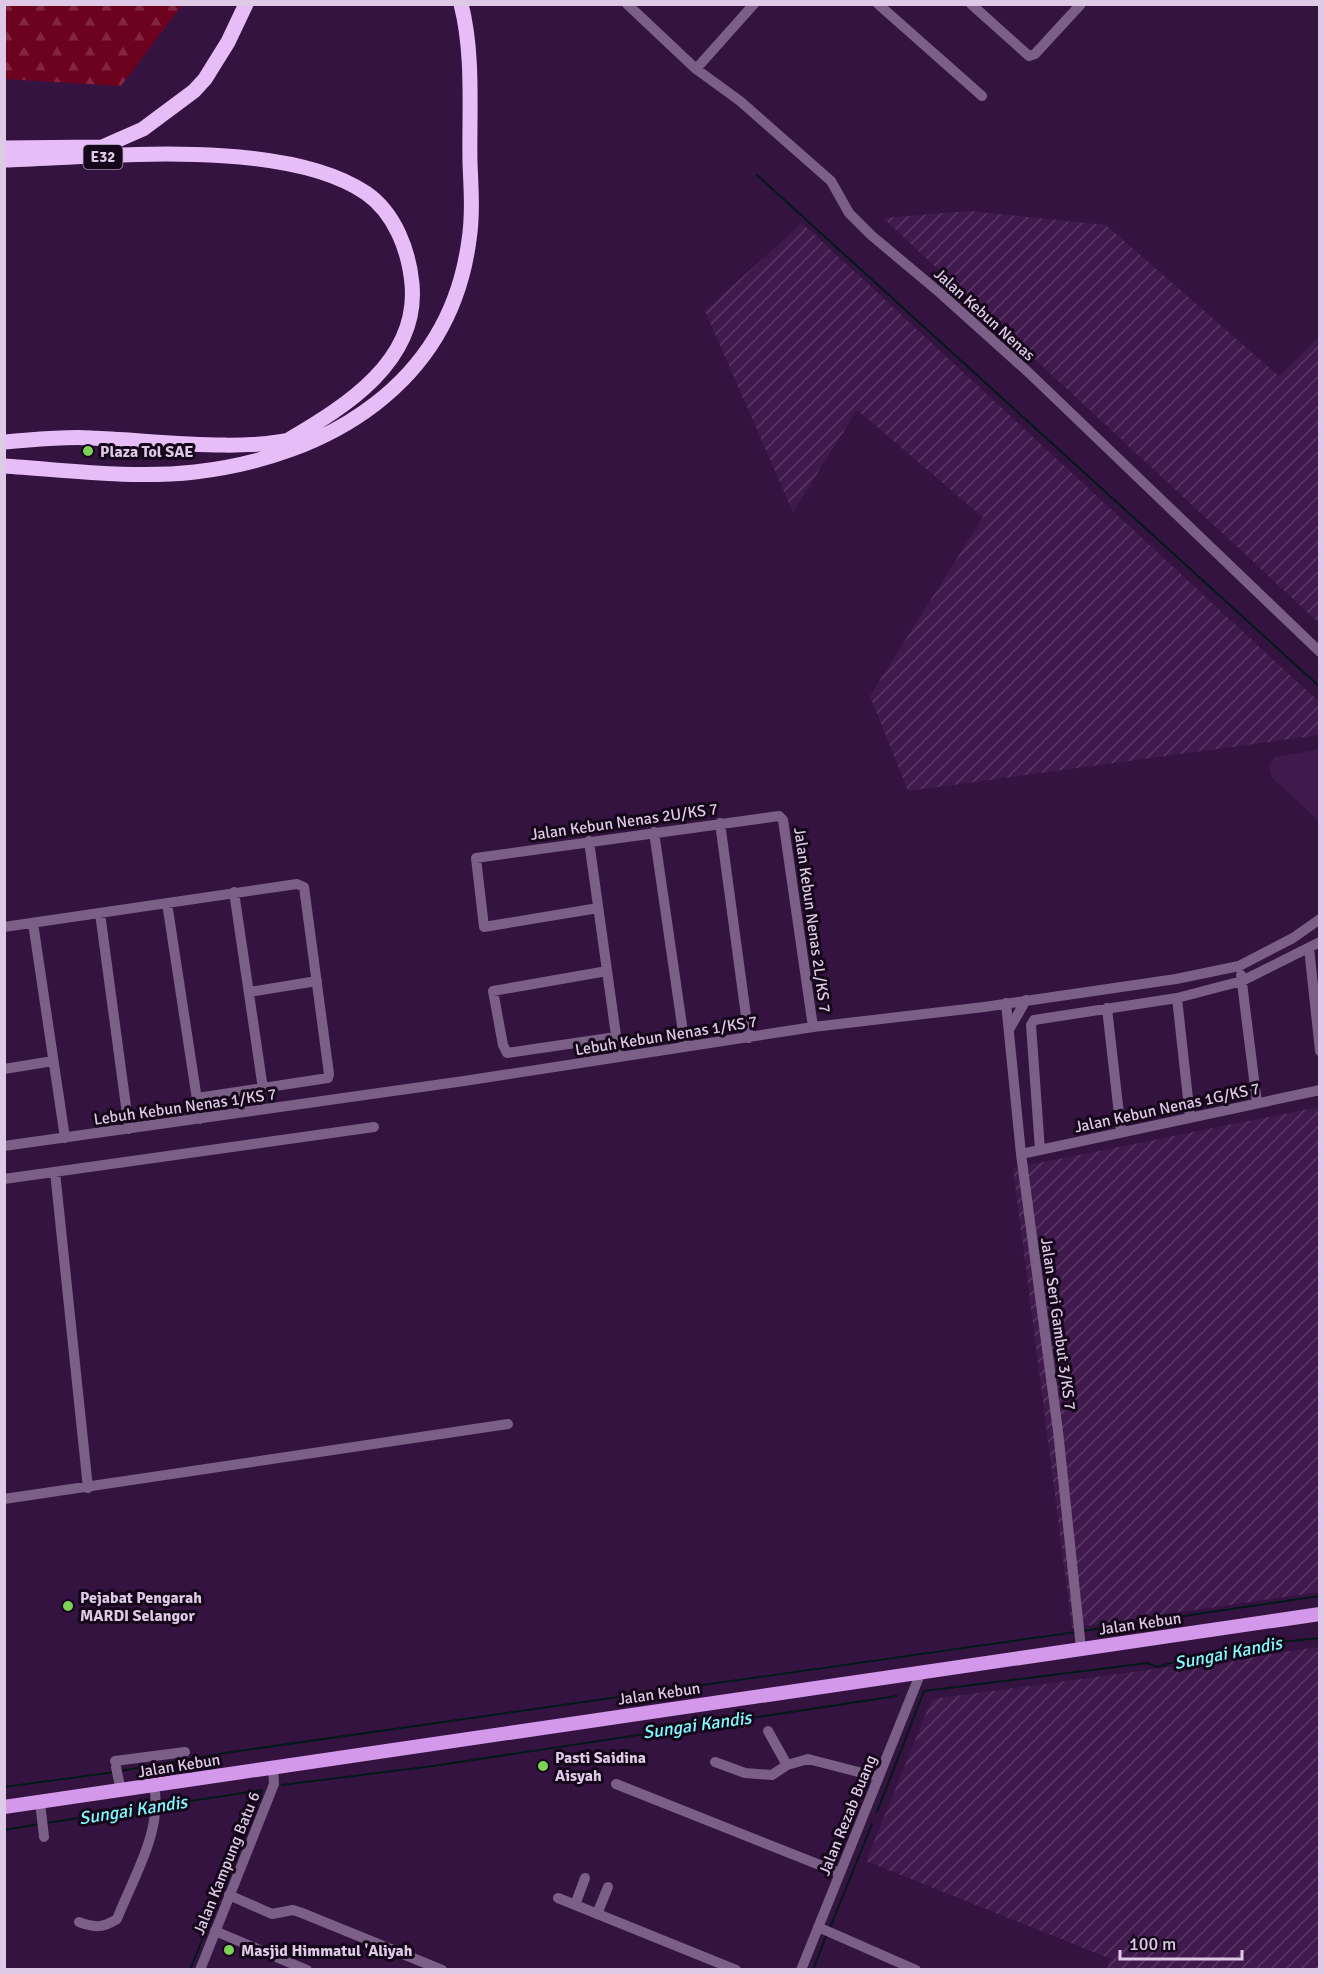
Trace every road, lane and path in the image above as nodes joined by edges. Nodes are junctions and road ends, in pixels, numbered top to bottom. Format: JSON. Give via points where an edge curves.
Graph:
{"nodes":[{"id":1,"x":246,"y":4,"type":"edge"},
{"id":2,"x":461,"y":4,"type":"edge"},
{"id":3,"x":627,"y":4,"type":"edge"},
{"id":4,"x":754,"y":4,"type":"edge"},
{"id":5,"x":878,"y":4,"type":"edge"},
{"id":6,"x":971,"y":4,"type":"edge"},
{"id":7,"x":1075,"y":7,"type":"edge"},
{"id":8,"x":696,"y":69,"type":"junction"},
{"id":9,"x":982,"y":96,"type":"dead end"},
{"id":10,"x":4,"y":148,"type":"edge"},
{"id":11,"x":4,"y":160,"type":"edge"},
{"id":12,"x":393,"y":377,"type":"dead end"},
{"id":13,"x":290,"y":439,"type":"junction"},
{"id":14,"x":4,"y":442,"type":"edge"},
{"id":15,"x":4,"y":465,"type":"edge"},
{"id":16,"x":1320,"y":652,"type":"edge"},
{"id":17,"x":782,"y":817,"type":"joint"},
{"id":18,"x":720,"y":824,"type":"junction"},
{"id":19,"x":654,"y":832,"type":"junction"},
{"id":20,"x":589,"y":841,"type":"junction"},
{"id":21,"x":234,"y":892,"type":"junction"},
{"id":22,"x":167,"y":903,"type":"junction"},
{"id":23,"x":598,"y":908,"type":"junction"},
{"id":24,"x":100,"y":912,"type":"junction"},
{"id":25,"x":1320,"y":919,"type":"edge"},
{"id":26,"x":33,"y":923,"type":"junction"},
{"id":27,"x":4,"y":927,"type":"edge"},
{"id":28,"x":1320,"y":942,"type":"edge"},
{"id":29,"x":1309,"y":948,"type":"junction"},
{"id":30,"x":1239,"y":966,"type":"junction"},
{"id":31,"x":607,"y":971,"type":"junction"},
{"id":32,"x":317,"y":981,"type":"junction"},
{"id":33,"x":1242,"y":981,"type":"junction"},
{"id":34,"x":249,"y":992,"type":"junction"},
{"id":35,"x":1177,"y":999,"type":"junction"},
{"id":36,"x":1026,"y":1000,"type":"junction"},
{"id":37,"x":1006,"y":1004,"type":"junction"},
{"id":38,"x":984,"y":1007,"type":"junction"},
{"id":39,"x":1107,"y":1008,"type":"junction"},
{"id":40,"x":1318,"y":1019,"type":"edge"},
{"id":41,"x":813,"y":1027,"type":"junction"},
{"id":42,"x":1008,"y":1031,"type":"junction"},
{"id":43,"x":616,"y":1037,"type":"junction"},
{"id":44,"x":749,"y":1038,"type":"junction"},
{"id":45,"x":685,"y":1046,"type":"junction"},
{"id":46,"x":1320,"y":1051,"type":"edge"},
{"id":47,"x":619,"y":1057,"type":"junction"},
{"id":48,"x":53,"y":1061,"type":"junction"},
{"id":49,"x":4,"y":1069,"type":"edge"},
{"id":50,"x":263,"y":1089,"type":"junction"},
{"id":51,"x":1320,"y":1090,"type":"edge"},
{"id":52,"x":197,"y":1098,"type":"junction"},
{"id":53,"x":1257,"y":1103,"type":"junction"},
{"id":54,"x":1190,"y":1117,"type":"junction"},
{"id":55,"x":200,"y":1119,"type":"junction"},
{"id":56,"x":374,"y":1127,"type":"dead end"},
{"id":57,"x":129,"y":1129,"type":"junction"},
{"id":58,"x":1120,"y":1132,"type":"junction"},
{"id":59,"x":65,"y":1138,"type":"junction"},
{"id":60,"x":4,"y":1146,"type":"edge"},
{"id":61,"x":1040,"y":1150,"type":"junction"},
{"id":62,"x":1021,"y":1154,"type":"junction"},
{"id":63,"x":55,"y":1172,"type":"junction"},
{"id":64,"x":4,"y":1179,"type":"edge"},
{"id":65,"x":508,"y":1424,"type":"dead end"},
{"id":66,"x":88,"y":1488,"type":"junction"},
{"id":67,"x":4,"y":1499,"type":"edge"},
{"id":68,"x":1320,"y":1614,"type":"edge"},
{"id":69,"x":1080,"y":1637,"type":"junction"},
{"id":70,"x":921,"y":1672,"type":"junction"},
{"id":71,"x":768,"y":1731,"type":"dead end"},
{"id":72,"x":185,"y":1752,"type":"dead end"},
{"id":73,"x":715,"y":1762,"type":"dead end"},
{"id":74,"x":788,"y":1765,"type":"junction"},
{"id":75,"x":273,"y":1767,"type":"junction"},
{"id":76,"x":118,"y":1774,"type":"junction"},
{"id":77,"x":878,"y":1777,"type":"junction"},
{"id":78,"x":616,"y":1784,"type":"dead end"},
{"id":79,"x":155,"y":1792,"type":"junction"},
{"id":80,"x":40,"y":1802,"type":"junction"},
{"id":81,"x":4,"y":1808,"type":"edge"},
{"id":82,"x":44,"y":1828,"type":"dead end"},
{"id":83,"x":840,"y":1873,"type":"junction"},
{"id":84,"x":585,"y":1878,"type":"dead end"},
{"id":85,"x":608,"y":1887,"type":"dead end"},
{"id":86,"x":230,"y":1895,"type":"junction"},
{"id":87,"x":558,"y":1898,"type":"dead end"},
{"id":88,"x":575,"y":1905,"type":"junction"},
{"id":89,"x":597,"y":1914,"type":"junction"},
{"id":90,"x":79,"y":1922,"type":"dead end"},
{"id":91,"x":215,"y":1930,"type":"junction"},
{"id":92,"x":824,"y":1930,"type":"junction"},
{"id":93,"x":806,"y":1968,"type":"edge"},
{"id":94,"x":200,"y":1970,"type":"edge"},
{"id":95,"x":307,"y":1970,"type":"edge"},
{"id":96,"x":442,"y":1970,"type":"edge"},
{"id":97,"x":736,"y":1970,"type":"edge"},
{"id":98,"x":916,"y":1970,"type":"edge"}],
"edges":[{"from":1,"to":10,"type":"highway","number":"E32","via":[[213,67],[194,91],[143,129],[102,147]]},
{"from":2,"to":15,"type":"highway","via":[[468,65],[471,187],[465,264],[443,324],[406,377],[355,420],[327,436],[248,464],[140,474]]},
{"from":3,"to":8,"type":"street","name":"Jalan Kebun Nenas"},
{"from":4,"to":8,"type":"street"},
{"from":5,"to":9,"type":"street"},
{"from":6,"to":7,"type":"street","via":[[1029,56],[1035,54]]},
{"from":8,"to":16,"type":"street","name":"Jalan Kebun Nenas","via":[[740,101],[831,181],[849,213],[870,236],[1035,379]]},
{"from":11,"to":13,"type":"highway","number":"E32","via":[[201,154],[303,165],[368,194],[397,228],[402,244],[412,286],[407,323],[394,354],[368,386]]},
{"from":12,"to":13,"type":"highway","via":[[344,417]]},
{"from":13,"to":14,"type":"highway","via":[[238,444],[88,437]]},
{"from":17,"to":18,"type":"street","name":"Jalan Kebun Nenas 2U/KS 7"},
{"from":17,"to":41,"type":"street","name":"Jalan Kebun Nenas 2L/KS 7"},
{"from":18,"to":19,"type":"street","name":"Jalan Kebun Nenas 2U/KS 7"},
{"from":18,"to":44,"type":"street"},
{"from":19,"to":20,"type":"street","name":"Jalan Kebun Nenas 2U/KS 7"},
{"from":19,"to":45,"type":"street"},
{"from":20,"to":23,"type":"street"},
{"from":20,"to":23,"type":"street","name":"Jalan Kebun Nenas 2U/KS 7","via":[[478,857],[475,863],[484,927]]},
{"from":21,"to":22,"type":"street"},
{"from":21,"to":32,"type":"street","via":[[297,884],[304,887]]},
{"from":21,"to":34,"type":"street"},
{"from":22,"to":24,"type":"street"},
{"from":22,"to":52,"type":"street"},
{"from":23,"to":31,"type":"street"},
{"from":24,"to":26,"type":"street"},
{"from":24,"to":57,"type":"street"},
{"from":25,"to":30,"type":"street","name":"Lebuh Kebun Nenas 1/KS 7"},
{"from":26,"to":27,"type":"street"},
{"from":26,"to":48,"type":"street"},
{"from":28,"to":29,"type":"street"},
{"from":29,"to":33,"type":"street"},
{"from":29,"to":40,"type":"street"},
{"from":30,"to":33,"type":"street"},
{"from":30,"to":36,"type":"street","name":"Lebuh Kebun Nenas 1/KS 7"},
{"from":31,"to":43,"type":"street"},
{"from":31,"to":43,"type":"street","via":[[493,991],[502,1045],[509,1053]]},
{"from":32,"to":34,"type":"street"},
{"from":32,"to":50,"type":"street","via":[[329,1074],[327,1078]]},
{"from":33,"to":35,"type":"street"},
{"from":33,"to":53,"type":"street"},
{"from":34,"to":50,"type":"street"},
{"from":35,"to":39,"type":"street"},
{"from":35,"to":54,"type":"street"},
{"from":36,"to":37,"type":"street","name":"Lebuh Kebun Nenas 1/KS 7"},
{"from":36,"to":42,"type":"street"},
{"from":37,"to":38,"type":"street","name":"Lebuh Kebun Nenas 1/KS 7"},
{"from":37,"to":42,"type":"street","name":"Jalan Seri Gambut 3/KS 7"},
{"from":38,"to":41,"type":"street","name":"Lebuh Kebun Nenas 1/KS 7"},
{"from":38,"to":42,"type":"street","via":[[999,1016]]},
{"from":39,"to":58,"type":"street"},
{"from":39,"to":61,"type":"street","via":[[1034,1020],[1031,1025]]},
{"from":40,"to":46,"type":"street"},
{"from":41,"to":44,"type":"street","name":"Lebuh Kebun Nenas 1/KS 7"},
{"from":42,"to":62,"type":"street","name":"Jalan Seri Gambut 3/KS 7"},
{"from":43,"to":47,"type":"street"},
{"from":44,"to":45,"type":"street","name":"Lebuh Kebun Nenas 1/KS 7"},
{"from":45,"to":47,"type":"street","name":"Lebuh Kebun Nenas 1/KS 7"},
{"from":47,"to":55,"type":"street","name":"Lebuh Kebun Nenas 1/KS 7"},
{"from":48,"to":49,"type":"street"},
{"from":48,"to":59,"type":"street"},
{"from":50,"to":52,"type":"street"},
{"from":51,"to":53,"type":"street","name":"Jalan Kebun Nenas 1G/KS 7"},
{"from":52,"to":55,"type":"street"},
{"from":53,"to":54,"type":"street","name":"Jalan Kebun Nenas 1G/KS 7"},
{"from":54,"to":58,"type":"street","name":"Jalan Kebun Nenas 1G/KS 7"},
{"from":55,"to":57,"type":"street","name":"Lebuh Kebun Nenas 1/KS 7"},
{"from":56,"to":63,"type":"street"},
{"from":57,"to":59,"type":"street","name":"Lebuh Kebun Nenas 1/KS 7"},
{"from":58,"to":61,"type":"street","name":"Jalan Kebun Nenas 1G/KS 7"},
{"from":59,"to":60,"type":"street","name":"Lebuh Kebun Nenas 1/KS 7"},
{"from":61,"to":62,"type":"street","name":"Jalan Kebun Nenas 1G/KS 7"},
{"from":62,"to":69,"type":"street","name":"Jalan Seri Gambut 3/KS 7","via":[[1052,1382]]},
{"from":63,"to":64,"type":"street"},
{"from":63,"to":66,"type":"street"},
{"from":65,"to":66,"type":"street"},
{"from":66,"to":67,"type":"street"},
{"from":68,"to":69,"type":"main road","name":"Jalan Kebun"},
{"from":69,"to":70,"type":"main road","name":"Jalan Kebun"},
{"from":70,"to":75,"type":"main road","name":"Jalan Kebun"},
{"from":70,"to":77,"type":"street","name":"Jalan Rezab Buang"},
{"from":71,"to":74,"type":"street"},
{"from":72,"to":76,"type":"street"},
{"from":73,"to":74,"type":"street","via":[[760,1775],[772,1775]]},
{"from":74,"to":77,"type":"street","via":[[808,1759]]},
{"from":75,"to":79,"type":"main road","name":"Jalan Kebun"},
{"from":75,"to":86,"type":"street","name":"Jalan Kampung Batu 6","via":[[274,1784]]},
{"from":76,"to":79,"type":"main road","name":"Jalan Kebun"},
{"from":76,"to":80,"type":"main road","name":"Jalan Kebun"},
{"from":77,"to":83,"type":"street","name":"Jalan Rezab Buang"},
{"from":78,"to":83,"type":"street"},
{"from":79,"to":90,"type":"street","via":[[157,1811],[153,1829],[117,1919],[97,1927]]},
{"from":80,"to":81,"type":"main road","name":"Jalan Kebun"},
{"from":80,"to":82,"type":"street"},
{"from":83,"to":92,"type":"street","name":"Jalan Rezab Buang"},
{"from":84,"to":88,"type":"street"},
{"from":85,"to":89,"type":"street"},
{"from":86,"to":91,"type":"street","name":"Jalan Kampung Batu 6"},
{"from":86,"to":96,"type":"street","via":[[272,1914],[292,1910],[302,1913]]},
{"from":87,"to":88,"type":"street"},
{"from":88,"to":89,"type":"street"},
{"from":89,"to":97,"type":"street"},
{"from":91,"to":94,"type":"street","name":"Jalan Kampung Batu 6"},
{"from":91,"to":95,"type":"street"},
{"from":92,"to":93,"type":"street","name":"Jalan Rezab Buang"},
{"from":92,"to":98,"type":"street"}]}
